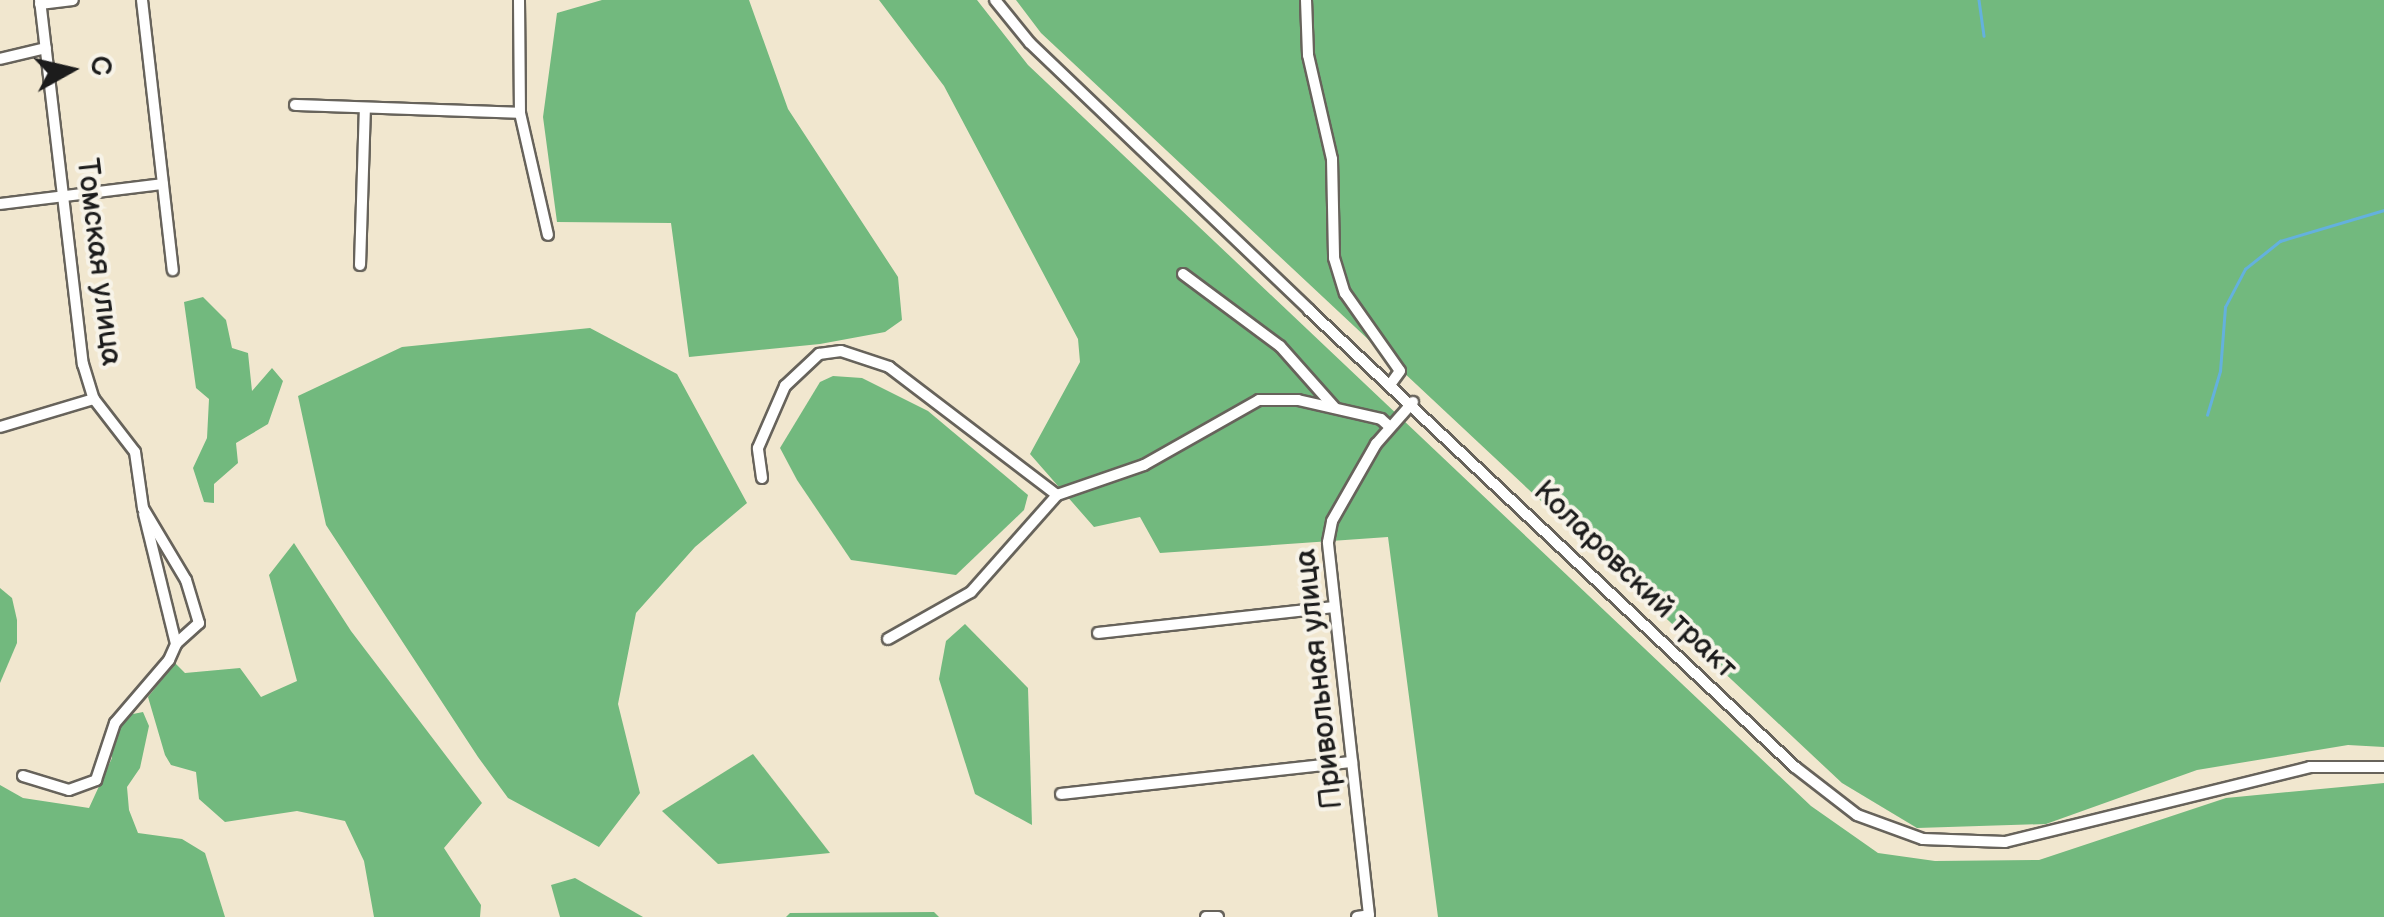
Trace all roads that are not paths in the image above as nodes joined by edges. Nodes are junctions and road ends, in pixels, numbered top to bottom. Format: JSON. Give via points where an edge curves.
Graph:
{"nodes":[{"id":1,"x":73,"y":0,"type":"edge"},
{"id":2,"x":142,"y":0,"type":"edge"},
{"id":3,"x":519,"y":0,"type":"edge"},
{"id":4,"x":995,"y":0,"type":"edge"},
{"id":5,"x":1306,"y":0,"type":"edge"},
{"id":6,"x":40,"y":2,"type":"edge"},
{"id":7,"x":46,"y":48,"type":"junction"},
{"id":8,"x":0,"y":59,"type":"edge"},
{"id":9,"x":295,"y":105,"type":"dead end"},
{"id":10,"x":365,"y":109,"type":"junction"},
{"id":11,"x":520,"y":112,"type":"junction"},
{"id":12,"x":163,"y":184,"type":"junction"},
{"id":13,"x":66,"y":195,"type":"junction"},
{"id":14,"x":0,"y":204,"type":"edge"},
{"id":15,"x":548,"y":235,"type":"dead end"},
{"id":16,"x":360,"y":265,"type":"dead end"},
{"id":17,"x":172,"y":270,"type":"dead end"},
{"id":18,"x":1183,"y":274,"type":"dead end"},
{"id":19,"x":1392,"y":382,"type":"junction"},
{"id":20,"x":94,"y":399,"type":"junction"},
{"id":21,"x":1413,"y":402,"type":"junction"},
{"id":22,"x":1336,"y":408,"type":"junction"},
{"id":23,"x":1390,"y":427,"type":"junction"},
{"id":24,"x":0,"y":428,"type":"edge"},
{"id":25,"x":762,"y":478,"type":"dead end"},
{"id":26,"x":1057,"y":495,"type":"junction"},
{"id":27,"x":143,"y":508,"type":"junction"},
{"id":28,"x":1334,"y":607,"type":"junction"},
{"id":29,"x":1098,"y":633,"type":"dead end"},
{"id":30,"x":888,"y":639,"type":"dead end"},
{"id":31,"x":176,"y":644,"type":"junction"},
{"id":32,"x":1352,"y":762,"type":"junction"},
{"id":33,"x":2384,"y":767,"type":"edge"},
{"id":34,"x":23,"y":776,"type":"dead end"},
{"id":35,"x":1061,"y":794,"type":"dead end"},
{"id":36,"x":1363,"y":916,"type":"edge"},
{"id":37,"x":1206,"y":917,"type":"edge"},
{"id":38,"x":1218,"y":917,"type":"edge"}],
"edges":[{"from":1,"to":6,"type":"street"},
{"from":2,"to":12,"type":"street"},
{"from":3,"to":11,"type":"street"},
{"from":4,"to":19,"type":"street","name":"Коларовский тракт","via":[[1030,43]]},
{"from":5,"to":19,"type":"street","via":[[1308,55],[1332,159],[1334,258],[1346,293],[1400,371]]},
{"from":6,"to":7,"type":"street","name":"Томская улица"},
{"from":7,"to":8,"type":"street"},
{"from":7,"to":13,"type":"street","name":"Томская улица"},
{"from":9,"to":10,"type":"street"},
{"from":10,"to":11,"type":"street"},
{"from":10,"to":16,"type":"street"},
{"from":11,"to":15,"type":"street"},
{"from":12,"to":13,"type":"street"},
{"from":12,"to":17,"type":"street"},
{"from":13,"to":14,"type":"street"},
{"from":13,"to":20,"type":"street","name":"Томская улица","via":[[73,304]]},
{"from":18,"to":22,"type":"street","via":[[1280,346]]},
{"from":19,"to":21,"type":"street","name":"Коларовский тракт"},
{"from":20,"to":24,"type":"street"},
{"from":20,"to":27,"type":"street","name":"Томская улица","via":[[134,452]]},
{"from":21,"to":23,"type":"street","name":"Привольная улица"},
{"from":21,"to":33,"type":"street","name":"Коларовский тракт","via":[[1795,768],[1857,815],[1888,828],[1958,845],[2005,842],[2274,774]]},
{"from":22,"to":23,"type":"street"},
{"from":22,"to":26,"type":"street","via":[[1259,400],[1144,465]]},
{"from":23,"to":28,"type":"street","name":"Привольная улица","via":[[1332,520]]},
{"from":25,"to":26,"type":"street","via":[[758,448],[786,386],[819,354],[841,351],[889,367]]},
{"from":26,"to":30,"type":"street","via":[[971,592]]},
{"from":27,"to":31,"type":"street"},
{"from":27,"to":31,"type":"street","name":"Томская улица","via":[[180,567],[199,623]]},
{"from":28,"to":29,"type":"street"},
{"from":28,"to":32,"type":"street","name":"Привольная улица"},
{"from":31,"to":34,"type":"street","via":[[114,723],[96,780],[69,790]]},
{"from":32,"to":35,"type":"street"},
{"from":32,"to":36,"type":"street","name":"Привольная улица"},
{"from":37,"to":38,"type":"street"}]}
